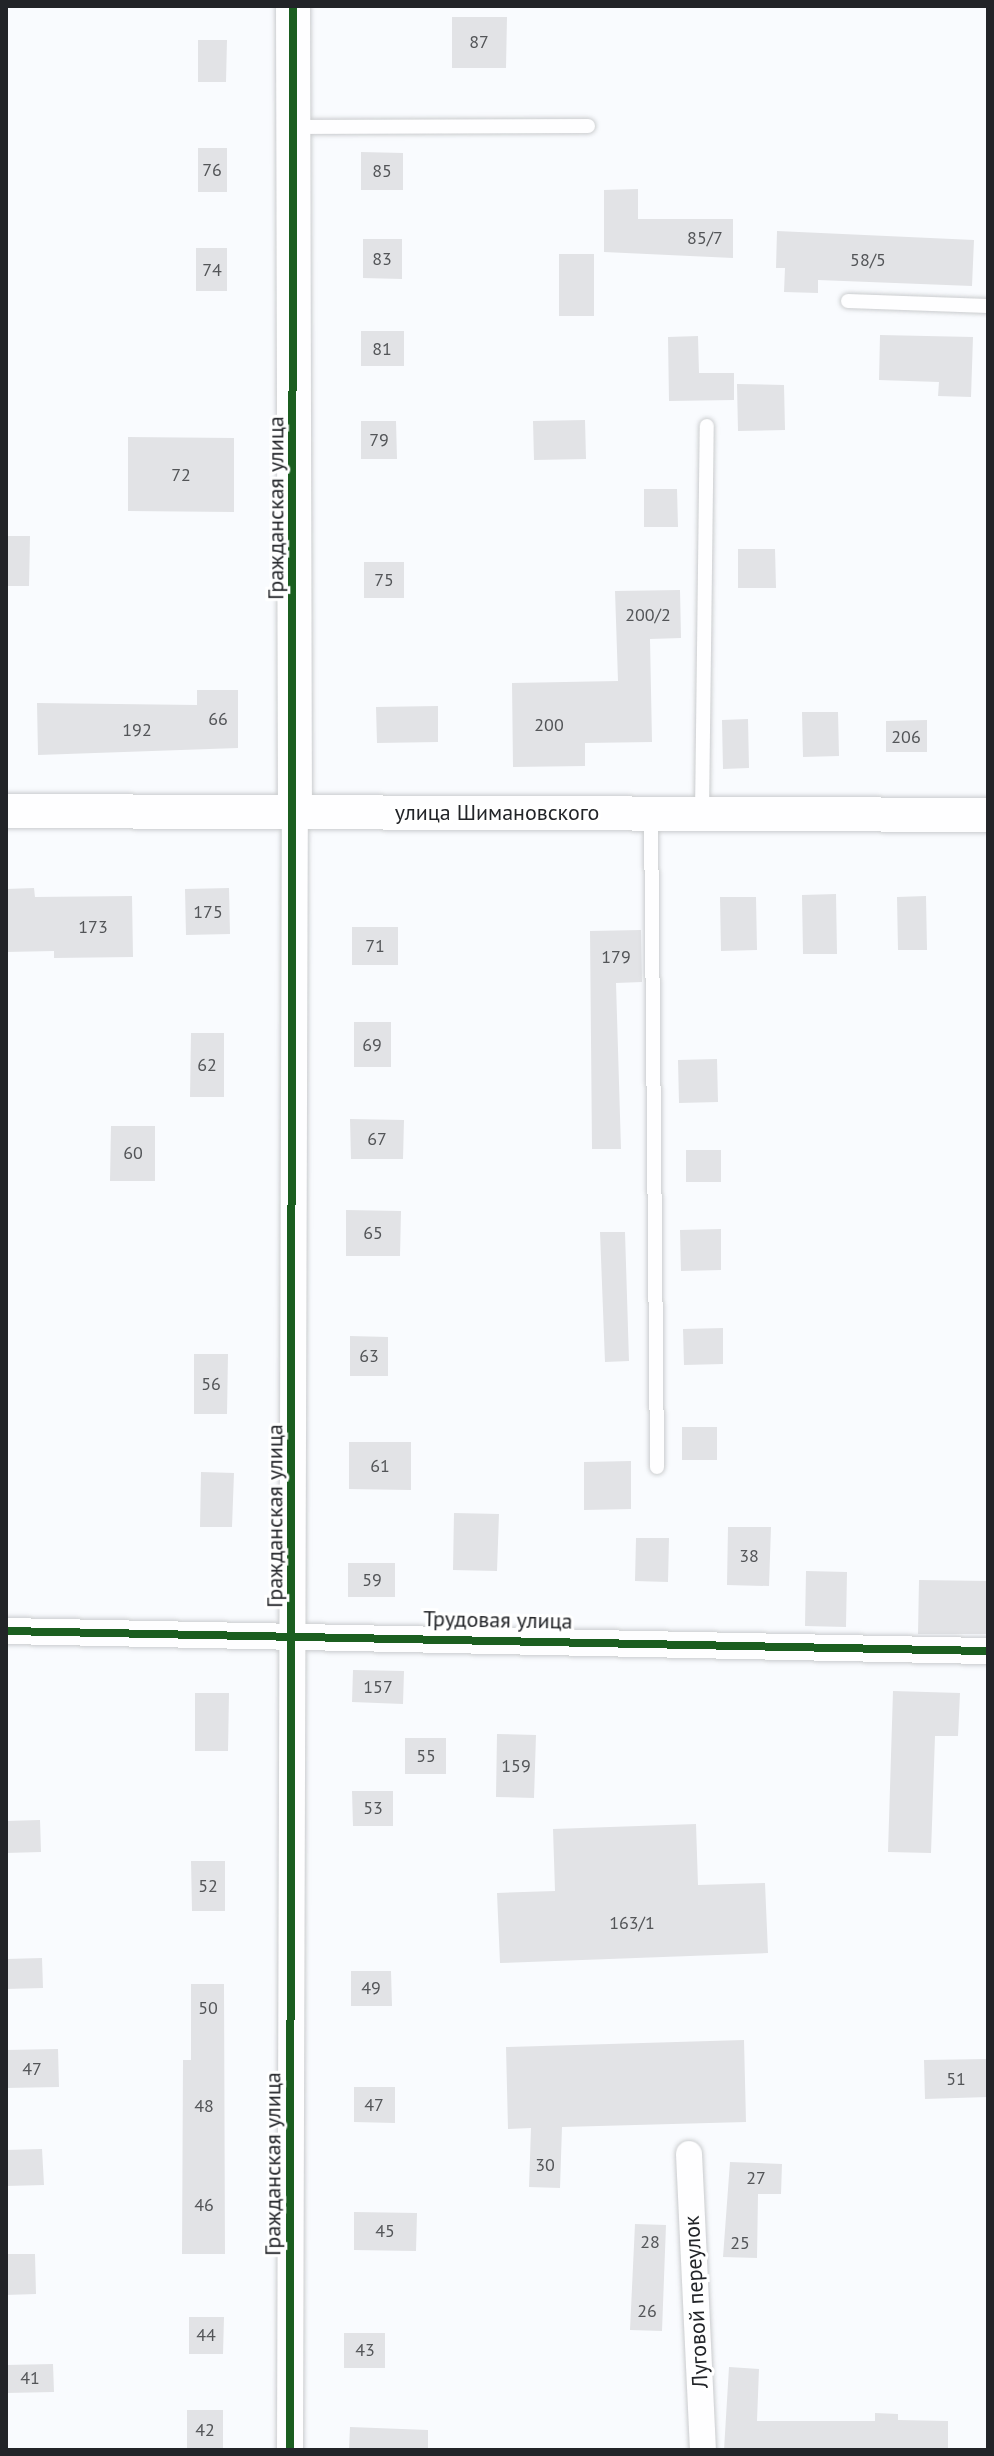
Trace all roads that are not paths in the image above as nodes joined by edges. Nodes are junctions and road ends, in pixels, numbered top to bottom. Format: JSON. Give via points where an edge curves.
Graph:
{"nodes":[{"id":1,"x":293,"y":6,"type":"edge"},
{"id":2,"x":588,"y":126,"type":"dead end"},
{"id":3,"x":293,"y":127,"type":"junction"},
{"id":4,"x":848,"y":301,"type":"dead end"},
{"id":5,"x":988,"y":306,"type":"edge"},
{"id":6,"x":707,"y":426,"type":"dead end"},
{"id":7,"x":6,"y":811,"type":"edge"},
{"id":8,"x":295,"y":812,"type":"junction"},
{"id":9,"x":651,"y":813,"type":"junction"},
{"id":10,"x":702,"y":814,"type":"junction"},
{"id":11,"x":988,"y":815,"type":"edge"},
{"id":12,"x":657,"y":1467,"type":"dead end"},
{"id":13,"x":6,"y":1631,"type":"edge"},
{"id":14,"x":293,"y":1633,"type":"junction"},
{"id":15,"x":988,"y":1651,"type":"edge"},
{"id":16,"x":689,"y":2154,"type":"dead end"},
{"id":17,"x":290,"y":2450,"type":"edge"},
{"id":18,"x":703,"y":2450,"type":"edge"}],
"edges":[{"from":1,"to":3,"type":"street","name":"Гражданская улица"},
{"from":2,"to":3,"type":"lane"},
{"from":3,"to":8,"type":"street","name":"Гражданская улица"},
{"from":4,"to":5,"type":"lane"},
{"from":6,"to":10,"type":"lane"},
{"from":7,"to":8,"type":"street","name":"улица Шимановского"},
{"from":8,"to":9,"type":"street","name":"улица Шимановского"},
{"from":8,"to":14,"type":"street","name":"Гражданская улица"},
{"from":9,"to":10,"type":"street","name":"улица Шимановского"},
{"from":9,"to":12,"type":"lane"},
{"from":10,"to":11,"type":"street","name":"улица Шимановского"},
{"from":13,"to":14,"type":"street","name":"Трудовая улица"},
{"from":14,"to":15,"type":"street","name":"Трудовая улица"},
{"from":14,"to":17,"type":"street","name":"Гражданская улица"},
{"from":16,"to":18,"type":"street","name":"Луговой переулок"}]}
